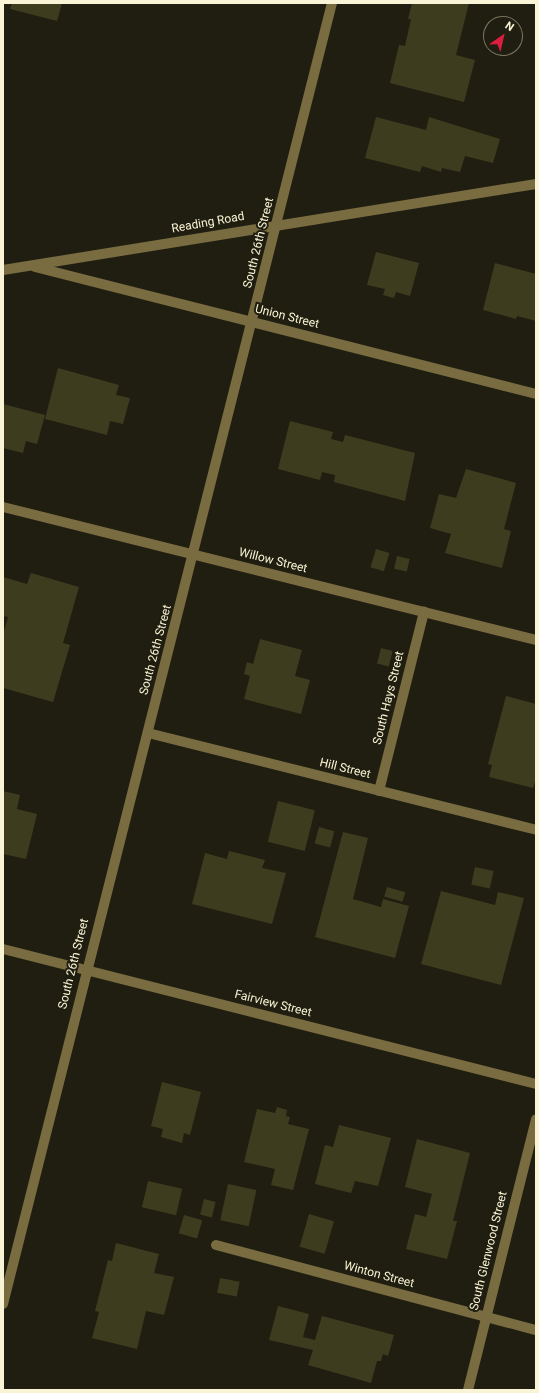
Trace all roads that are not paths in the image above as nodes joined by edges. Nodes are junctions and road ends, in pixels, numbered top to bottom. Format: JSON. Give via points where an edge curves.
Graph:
{"nodes":[{"id":1,"x":332,"y":3,"type":"edge"},
{"id":2,"x":535,"y":181,"type":"edge"},
{"id":3,"x":277,"y":224,"type":"junction"},
{"id":4,"x":31,"y":266,"type":"junction"},
{"id":5,"x":3,"y":270,"type":"edge"},
{"id":6,"x":253,"y":322,"type":"junction"},
{"id":7,"x":536,"y":394,"type":"edge"},
{"id":8,"x":3,"y":507,"type":"edge"},
{"id":9,"x":195,"y":554,"type":"junction"},
{"id":10,"x":424,"y":612,"type":"junction"},
{"id":11,"x":536,"y":640,"type":"edge"},
{"id":12,"x":148,"y":733,"type":"junction"},
{"id":13,"x":380,"y":791,"type":"junction"},
{"id":14,"x":536,"y":830,"type":"edge"},
{"id":15,"x":3,"y":949,"type":"edge"},
{"id":16,"x":86,"y":970,"type":"junction"},
{"id":17,"x":536,"y":1084,"type":"edge"},
{"id":18,"x":536,"y":1119,"type":"edge"},
{"id":19,"x":216,"y":1245,"type":"dead end"},
{"id":20,"x":3,"y":1304,"type":"edge"},
{"id":21,"x":486,"y":1317,"type":"junction"},
{"id":22,"x":536,"y":1330,"type":"edge"},
{"id":23,"x":468,"y":1390,"type":"edge"}],
"edges":[{"from":1,"to":3,"type":"street","name":"South 26th Street"},
{"from":2,"to":3,"type":"street","name":"Reading Road"},
{"from":3,"to":4,"type":"street","name":"Reading Road"},
{"from":3,"to":6,"type":"street","name":"South 26th Street"},
{"from":4,"to":5,"type":"street","name":"Reading Road"},
{"from":4,"to":6,"type":"street","name":"Union Street"},
{"from":6,"to":7,"type":"street","name":"Union Street"},
{"from":6,"to":9,"type":"street","name":"South 26th Street"},
{"from":8,"to":9,"type":"street","name":"Willow Street"},
{"from":9,"to":10,"type":"street","name":"Willow Street"},
{"from":9,"to":12,"type":"street","name":"South 26th Street"},
{"from":10,"to":11,"type":"street","name":"Willow Street"},
{"from":10,"to":13,"type":"street","name":"South Hays Street"},
{"from":12,"to":13,"type":"street","name":"Hill Street"},
{"from":12,"to":16,"type":"street","name":"South 26th Street"},
{"from":13,"to":14,"type":"street","name":"Hill Street"},
{"from":15,"to":16,"type":"street","name":"Fairview Street"},
{"from":16,"to":17,"type":"street","name":"Fairview Street"},
{"from":16,"to":20,"type":"street","name":"South 26th Street"},
{"from":18,"to":21,"type":"street","name":"South Glenwood Street"},
{"from":19,"to":21,"type":"street","name":"Winton Street"},
{"from":21,"to":22,"type":"street","name":"Winton Street"},
{"from":21,"to":23,"type":"street","name":"South Glenwood Street"}]}
